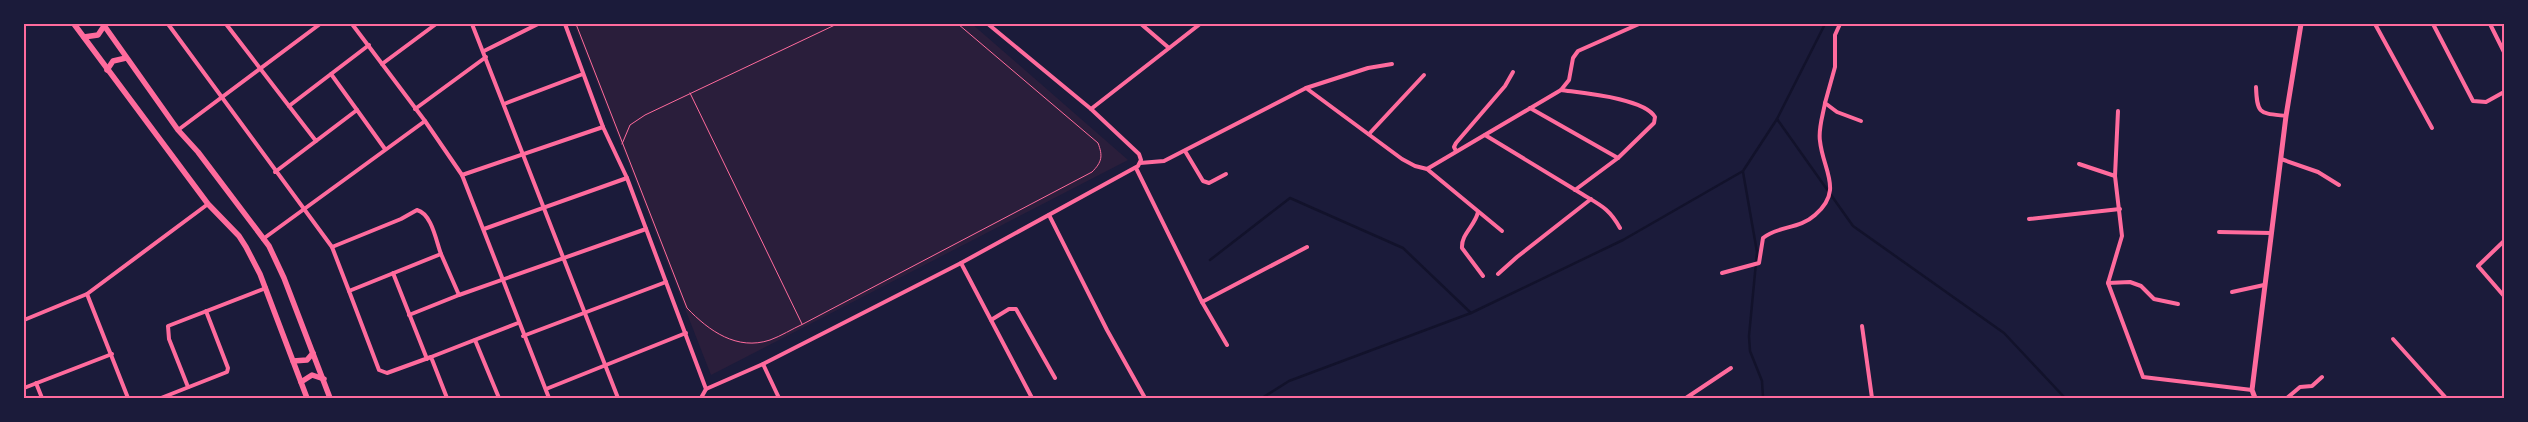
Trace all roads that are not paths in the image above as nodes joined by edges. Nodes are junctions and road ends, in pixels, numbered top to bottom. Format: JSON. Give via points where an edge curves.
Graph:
{"nodes":[{"id":1,"x":74,"y":24,"type":"edge"},
{"id":2,"x":168,"y":24,"type":"edge"},
{"id":3,"x":226,"y":24,"type":"edge"},
{"id":4,"x":320,"y":24,"type":"edge"},
{"id":5,"x":353,"y":24,"type":"edge"},
{"id":6,"x":436,"y":24,"type":"edge"},
{"id":7,"x":472,"y":24,"type":"edge"},
{"id":8,"x":538,"y":24,"type":"edge"},
{"id":9,"x":565,"y":24,"type":"edge"},
{"id":10,"x":988,"y":24,"type":"edge"},
{"id":11,"x":1141,"y":24,"type":"edge"},
{"id":12,"x":1200,"y":24,"type":"edge"},
{"id":13,"x":1639,"y":24,"type":"edge"},
{"id":14,"x":1840,"y":24,"type":"edge"},
{"id":15,"x":2300,"y":24,"type":"edge"},
{"id":16,"x":2375,"y":24,"type":"edge"},
{"id":17,"x":2433,"y":24,"type":"edge"},
{"id":18,"x":2490,"y":24,"type":"edge"},
{"id":19,"x":104,"y":25,"type":"edge"},
{"id":20,"x":84,"y":37,"type":"junction"},
{"id":21,"x":369,"y":45,"type":"junction"},
{"id":22,"x":1169,"y":48,"type":"junction"},
{"id":23,"x":484,"y":51,"type":"junction"},
{"id":24,"x":2504,"y":52,"type":"edge"},
{"id":25,"x":486,"y":57,"type":"junction"},
{"id":26,"x":126,"y":58,"type":"junction"},
{"id":27,"x":382,"y":64,"type":"junction"},
{"id":28,"x":1392,"y":64,"type":"dead end"},
{"id":29,"x":107,"y":70,"type":"junction"},
{"id":30,"x":260,"y":70,"type":"junction"},
{"id":31,"x":1513,"y":72,"type":"dead end"},
{"id":32,"x":331,"y":74,"type":"junction"},
{"id":33,"x":583,"y":74,"type":"junction"},
{"id":34,"x":1424,"y":75,"type":"dead end"},
{"id":35,"x":2256,"y":87,"type":"dead end"},
{"id":36,"x":1306,"y":88,"type":"junction"},
{"id":37,"x":1561,"y":90,"type":"junction"},
{"id":38,"x":2504,"y":92,"type":"edge"},
{"id":39,"x":222,"y":98,"type":"junction"},
{"id":40,"x":1825,"y":103,"type":"junction"},
{"id":41,"x":504,"y":104,"type":"junction"},
{"id":42,"x":289,"y":106,"type":"junction"},
{"id":43,"x":1530,"y":108,"type":"junction"},
{"id":44,"x":415,"y":109,"type":"junction"},
{"id":45,"x":1091,"y":109,"type":"junction"},
{"id":46,"x":357,"y":110,"type":"junction"},
{"id":47,"x":2118,"y":112,"type":"dead end"},
{"id":48,"x":2286,"y":116,"type":"junction"},
{"id":49,"x":425,"y":121,"type":"junction"},
{"id":50,"x":1861,"y":121,"type":"dead end"},
{"id":51,"x":603,"y":127,"type":"junction"},
{"id":52,"x":2432,"y":128,"type":"dead end"},
{"id":53,"x":178,"y":130,"type":"junction"},
{"id":54,"x":1369,"y":134,"type":"junction"},
{"id":55,"x":1485,"y":135,"type":"junction"},
{"id":56,"x":316,"y":141,"type":"junction"},
{"id":57,"x":385,"y":149,"type":"junction"},
{"id":58,"x":1185,"y":150,"type":"junction"},
{"id":59,"x":1456,"y":151,"type":"junction"},
{"id":60,"x":523,"y":154,"type":"junction"},
{"id":61,"x":1618,"y":158,"type":"junction"},
{"id":62,"x":2281,"y":159,"type":"junction"},
{"id":63,"x":1140,"y":163,"type":"junction"},
{"id":64,"x":2078,"y":164,"type":"dead end"},
{"id":65,"x":1136,"y":168,"type":"junction"},
{"id":66,"x":1428,"y":169,"type":"junction"},
{"id":67,"x":275,"y":172,"type":"junction"},
{"id":68,"x":1226,"y":174,"type":"dead end"},
{"id":69,"x":462,"y":175,"type":"junction"},
{"id":70,"x":2116,"y":176,"type":"junction"},
{"id":71,"x":627,"y":178,"type":"junction"},
{"id":72,"x":2340,"y":185,"type":"dead end"},
{"id":73,"x":1575,"y":190,"type":"junction"},
{"id":74,"x":1591,"y":199,"type":"junction"},
{"id":75,"x":208,"y":204,"type":"junction"},
{"id":76,"x":543,"y":207,"type":"junction"},
{"id":77,"x":305,"y":209,"type":"junction"},
{"id":78,"x":2120,"y":210,"type":"junction"},
{"id":79,"x":1478,"y":212,"type":"junction"},
{"id":80,"x":1049,"y":215,"type":"junction"},
{"id":81,"x":2029,"y":219,"type":"dead end"},
{"id":82,"x":1620,"y":228,"type":"dead end"},
{"id":83,"x":484,"y":230,"type":"junction"},
{"id":84,"x":646,"y":230,"type":"junction"},
{"id":85,"x":1502,"y":231,"type":"dead end"},
{"id":86,"x":2219,"y":232,"type":"dead end"},
{"id":87,"x":2271,"y":233,"type":"junction"},
{"id":88,"x":263,"y":239,"type":"junction"},
{"id":89,"x":2504,"y":241,"type":"edge"},
{"id":90,"x":332,"y":247,"type":"junction"},
{"id":91,"x":1307,"y":247,"type":"dead end"},
{"id":92,"x":441,"y":254,"type":"junction"},
{"id":93,"x":564,"y":260,"type":"junction"},
{"id":94,"x":961,"y":263,"type":"junction"},
{"id":95,"x":393,"y":273,"type":"junction"},
{"id":96,"x":1722,"y":273,"type":"dead end"},
{"id":97,"x":1498,"y":274,"type":"dead end"},
{"id":98,"x":1483,"y":276,"type":"dead end"},
{"id":99,"x":503,"y":279,"type":"junction"},
{"id":100,"x":666,"y":282,"type":"junction"},
{"id":101,"x":2108,"y":283,"type":"junction"},
{"id":102,"x":2264,"y":285,"type":"junction"},
{"id":103,"x":266,"y":288,"type":"junction"},
{"id":104,"x":348,"y":290,"type":"junction"},
{"id":105,"x":2232,"y":292,"type":"dead end"},
{"id":106,"x":87,"y":294,"type":"junction"},
{"id":107,"x":458,"y":295,"type":"junction"},
{"id":108,"x":2504,"y":296,"type":"edge"},
{"id":109,"x":1202,"y":302,"type":"junction"},
{"id":110,"x":2178,"y":304,"type":"dead end"},
{"id":111,"x":206,"y":311,"type":"junction"},
{"id":112,"x":585,"y":313,"type":"junction"},
{"id":113,"x":409,"y":315,"type":"junction"},
{"id":114,"x":24,"y":320,"type":"edge"},
{"id":115,"x":991,"y":320,"type":"junction"},
{"id":116,"x":518,"y":323,"type":"junction"},
{"id":117,"x":1862,"y":326,"type":"dead end"},
{"id":118,"x":686,"y":334,"type":"junction"},
{"id":119,"x":524,"y":336,"type":"junction"},
{"id":120,"x":2393,"y":339,"type":"dead end"},
{"id":121,"x":475,"y":340,"type":"junction"},
{"id":122,"x":1227,"y":345,"type":"dead end"},
{"id":123,"x":313,"y":353,"type":"junction"},
{"id":124,"x":112,"y":354,"type":"junction"},
{"id":125,"x":429,"y":358,"type":"junction"},
{"id":126,"x":293,"y":361,"type":"junction"},
{"id":127,"x":763,"y":364,"type":"junction"},
{"id":128,"x":604,"y":365,"type":"junction"},
{"id":129,"x":1731,"y":368,"type":"dead end"},
{"id":130,"x":2322,"y":377,"type":"dead end"},
{"id":131,"x":1055,"y":378,"type":"dead end"},
{"id":132,"x":324,"y":379,"type":"junction"},
{"id":133,"x":301,"y":382,"type":"junction"},
{"id":134,"x":36,"y":384,"type":"junction"},
{"id":135,"x":24,"y":388,"type":"edge"},
{"id":136,"x":188,"y":388,"type":"junction"},
{"id":137,"x":546,"y":389,"type":"junction"},
{"id":138,"x":706,"y":389,"type":"junction"},
{"id":139,"x":2252,"y":390,"type":"junction"},
{"id":140,"x":42,"y":398,"type":"edge"},
{"id":141,"x":128,"y":398,"type":"edge"},
{"id":142,"x":161,"y":398,"type":"edge"},
{"id":143,"x":307,"y":398,"type":"edge"},
{"id":144,"x":330,"y":398,"type":"edge"},
{"id":145,"x":446,"y":398,"type":"edge"},
{"id":146,"x":499,"y":398,"type":"edge"},
{"id":147,"x":549,"y":398,"type":"edge"},
{"id":148,"x":618,"y":398,"type":"edge"},
{"id":149,"x":701,"y":398,"type":"edge"},
{"id":150,"x":779,"y":398,"type":"edge"},
{"id":151,"x":1032,"y":398,"type":"edge"},
{"id":152,"x":1145,"y":398,"type":"edge"},
{"id":153,"x":1686,"y":398,"type":"edge"},
{"id":154,"x":1872,"y":398,"type":"edge"},
{"id":155,"x":2255,"y":398,"type":"edge"},
{"id":156,"x":2287,"y":398,"type":"edge"},
{"id":157,"x":2446,"y":398,"type":"edge"}],
"edges":[{"from":1,"to":20,"type":"main road"},
{"from":2,"to":39,"type":"street"},
{"from":3,"to":30,"type":"street"},
{"from":4,"to":30,"type":"street"},
{"from":5,"to":21,"type":"street"},
{"from":6,"to":27,"type":"street"},
{"from":7,"to":23,"type":"street"},
{"from":8,"to":23,"type":"street"},
{"from":9,"to":33,"type":"street"},
{"from":10,"to":45,"type":"street"},
{"from":11,"to":22,"type":"street"},
{"from":12,"to":22,"type":"street"},
{"from":13,"to":37,"type":"street","via":[[1578,51],[1569,80]]},
{"from":14,"to":40,"type":"street","via":[[1835,35],[1835,67]]},
{"from":15,"to":48,"type":"street"},
{"from":16,"to":52,"type":"street"},
{"from":17,"to":38,"type":"street","via":[[2473,101],[2486,102]]},
{"from":18,"to":24,"type":"street"},
{"from":19,"to":20,"type":"main road","via":[[98,35]]},
{"from":19,"to":26,"type":"main road"},
{"from":20,"to":29,"type":"main road"},
{"from":21,"to":27,"type":"street"},
{"from":21,"to":32,"type":"street"},
{"from":22,"to":45,"type":"street"},
{"from":23,"to":25,"type":"street"},
{"from":25,"to":41,"type":"street"},
{"from":25,"to":44,"type":"street"},
{"from":26,"to":29,"type":"main road","via":[[113,61]]},
{"from":26,"to":53,"type":"main road"},
{"from":27,"to":44,"type":"street"},
{"from":28,"to":36,"type":"street","via":[[1368,68]]},
{"from":29,"to":75,"type":"main road"},
{"from":30,"to":39,"type":"street"},
{"from":30,"to":42,"type":"street"},
{"from":31,"to":59,"type":"street","via":[[1505,86],[1456,143]]},
{"from":32,"to":42,"type":"street"},
{"from":32,"to":46,"type":"street"},
{"from":33,"to":41,"type":"street"},
{"from":33,"to":51,"type":"street"},
{"from":34,"to":54,"type":"street"},
{"from":35,"to":48,"type":"street","via":[[2257,108],[2261,112]]},
{"from":36,"to":54,"type":"street"},
{"from":36,"to":58,"type":"street"},
{"from":37,"to":43,"type":"street"},
{"from":37,"to":61,"type":"street","via":[[1612,98],[1654,114],[1655,121]]},
{"from":39,"to":53,"type":"street"},
{"from":39,"to":67,"type":"street"},
{"from":40,"to":50,"type":"street","via":[[1837,112]]},
{"from":40,"to":96,"type":"street","via":[[1819,138],[1832,188],[1826,204],[1797,226],[1762,238],[1759,264]]},
{"from":41,"to":60,"type":"street"},
{"from":42,"to":56,"type":"street"},
{"from":43,"to":55,"type":"street"},
{"from":43,"to":61,"type":"street"},
{"from":44,"to":49,"type":"street"},
{"from":45,"to":63,"type":"street","via":[[1139,154]]},
{"from":46,"to":56,"type":"street"},
{"from":46,"to":57,"type":"street"},
{"from":47,"to":70,"type":"street"},
{"from":48,"to":62,"type":"street"},
{"from":49,"to":57,"type":"street"},
{"from":49,"to":69,"type":"street"},
{"from":51,"to":60,"type":"street"},
{"from":51,"to":71,"type":"street"},
{"from":53,"to":88,"type":"main road"},
{"from":54,"to":66,"type":"street","via":[[1402,160]]},
{"from":55,"to":59,"type":"street"},
{"from":55,"to":73,"type":"street"},
{"from":56,"to":67,"type":"street"},
{"from":57,"to":77,"type":"street"},
{"from":58,"to":63,"type":"street","via":[[1160,163]]},
{"from":58,"to":68,"type":"street","via":[[1202,181],[1209,183]]},
{"from":59,"to":66,"type":"street"},
{"from":60,"to":69,"type":"street"},
{"from":60,"to":76,"type":"street"},
{"from":61,"to":73,"type":"street"},
{"from":62,"to":72,"type":"street","via":[[2318,172]]},
{"from":62,"to":87,"type":"street"},
{"from":63,"to":65,"type":"street"},
{"from":64,"to":70,"type":"street"},
{"from":65,"to":80,"type":"street"},
{"from":65,"to":109,"type":"street"},
{"from":66,"to":79,"type":"street"},
{"from":67,"to":77,"type":"street"},
{"from":69,"to":83,"type":"street"},
{"from":70,"to":78,"type":"street"},
{"from":71,"to":76,"type":"street"},
{"from":71,"to":84,"type":"street"},
{"from":73,"to":74,"type":"street"},
{"from":74,"to":82,"type":"street","via":[[1608,210]]},
{"from":74,"to":97,"type":"street"},
{"from":75,"to":103,"type":"main road","via":[[239,236]]},
{"from":75,"to":106,"type":"street"},
{"from":76,"to":83,"type":"street"},
{"from":76,"to":93,"type":"street"},
{"from":77,"to":88,"type":"street"},
{"from":77,"to":90,"type":"street"},
{"from":78,"to":81,"type":"street"},
{"from":78,"to":101,"type":"street","via":[[2122,236]]},
{"from":79,"to":85,"type":"street"},
{"from":79,"to":98,"type":"street","via":[[1474,224],[1463,237],[1462,248]]},
{"from":80,"to":94,"type":"street"},
{"from":80,"to":152,"type":"street"},
{"from":83,"to":99,"type":"street"},
{"from":84,"to":93,"type":"street"},
{"from":84,"to":100,"type":"street"},
{"from":86,"to":87,"type":"street"},
{"from":87,"to":102,"type":"street"},
{"from":88,"to":123,"type":"main road","via":[[275,257]]},
{"from":89,"to":108,"type":"street","via":[[2478,266]]},
{"from":90,"to":92,"type":"street","via":[[417,210],[427,218]]},
{"from":90,"to":104,"type":"street"},
{"from":91,"to":109,"type":"street"},
{"from":92,"to":95,"type":"street"},
{"from":92,"to":107,"type":"street"},
{"from":93,"to":99,"type":"street"},
{"from":93,"to":112,"type":"street"},
{"from":94,"to":115,"type":"street"},
{"from":94,"to":127,"type":"street"},
{"from":95,"to":104,"type":"street"},
{"from":95,"to":113,"type":"street"},
{"from":99,"to":107,"type":"street"},
{"from":99,"to":116,"type":"street"},
{"from":100,"to":112,"type":"street"},
{"from":100,"to":118,"type":"street"},
{"from":101,"to":110,"type":"street","via":[[2130,282],[2141,286],[2154,299]]},
{"from":101,"to":139,"type":"street","via":[[2143,377]]},
{"from":102,"to":105,"type":"street"},
{"from":102,"to":139,"type":"street"},
{"from":103,"to":111,"type":"street"},
{"from":103,"to":126,"type":"main road"},
{"from":104,"to":125,"type":"street","via":[[379,370],[387,373]]},
{"from":106,"to":114,"type":"street"},
{"from":106,"to":124,"type":"street"},
{"from":107,"to":113,"type":"street"},
{"from":109,"to":122,"type":"street"},
{"from":111,"to":136,"type":"street","via":[[168,326],[169,339]]},
{"from":111,"to":136,"type":"street","via":[[228,369]]},
{"from":112,"to":119,"type":"street"},
{"from":112,"to":128,"type":"street"},
{"from":113,"to":125,"type":"street"},
{"from":115,"to":131,"type":"street","via":[[1009,309],[1016,309]]},
{"from":115,"to":151,"type":"street"},
{"from":116,"to":119,"type":"street"},
{"from":116,"to":121,"type":"street"},
{"from":117,"to":154,"type":"street"},
{"from":118,"to":128,"type":"street"},
{"from":118,"to":138,"type":"street"},
{"from":119,"to":137,"type":"street"},
{"from":120,"to":157,"type":"street"},
{"from":121,"to":125,"type":"street"},
{"from":121,"to":146,"type":"street"},
{"from":123,"to":126,"type":"main road","via":[[306,360]]},
{"from":123,"to":132,"type":"main road"},
{"from":124,"to":134,"type":"street"},
{"from":124,"to":141,"type":"street"},
{"from":125,"to":145,"type":"street"},
{"from":126,"to":133,"type":"main road"},
{"from":127,"to":138,"type":"street"},
{"from":127,"to":150,"type":"street"},
{"from":128,"to":137,"type":"street"},
{"from":128,"to":148,"type":"street"},
{"from":129,"to":153,"type":"street"},
{"from":130,"to":156,"type":"street","via":[[2312,386],[2300,387]]},
{"from":132,"to":133,"type":"main road","via":[[312,375]]},
{"from":132,"to":144,"type":"main road"},
{"from":133,"to":143,"type":"main road"},
{"from":134,"to":135,"type":"street"},
{"from":134,"to":140,"type":"street"},
{"from":136,"to":142,"type":"street"},
{"from":137,"to":147,"type":"street"},
{"from":138,"to":149,"type":"street"},
{"from":139,"to":155,"type":"street"}]}
